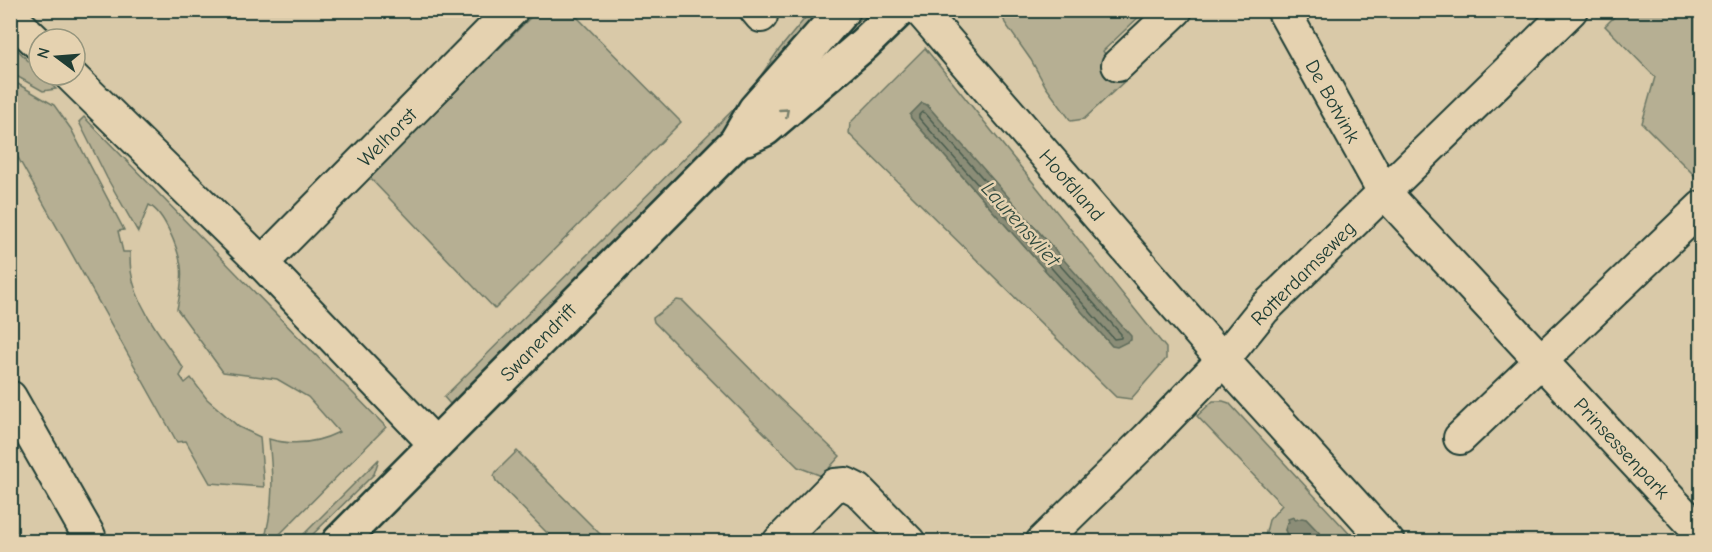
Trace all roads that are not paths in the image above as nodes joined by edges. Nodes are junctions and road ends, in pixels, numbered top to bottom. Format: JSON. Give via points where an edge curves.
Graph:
{"nodes":[{"id":1,"x":512,"y":10,"type":"edge"},
{"id":2,"x":843,"y":10,"type":"edge"},
{"id":3,"x":899,"y":10,"type":"edge"},
{"id":4,"x":920,"y":10,"type":"edge"},
{"id":5,"x":1176,"y":10,"type":"edge"},
{"id":6,"x":1282,"y":10,"type":"edge"},
{"id":7,"x":1571,"y":10,"type":"edge"},
{"id":8,"x":10,"y":16,"type":"edge"},
{"id":9,"x":27,"y":32,"type":"edge"},
{"id":10,"x":1118,"y":65,"type":"dead end"},
{"id":11,"x":82,"y":87,"type":"edge"},
{"id":12,"x":736,"y":142,"type":"junction"},
{"id":13,"x":1384,"y":192,"type":"junction"},
{"id":14,"x":1701,"y":207,"type":"edge"},
{"id":15,"x":262,"y":263,"type":"junction"},
{"id":16,"x":1223,"y":360,"type":"junction"},
{"id":17,"x":1542,"y":361,"type":"junction"},
{"id":18,"x":10,"y":397,"type":"edge"},
{"id":19,"x":1460,"y":438,"type":"dead end"},
{"id":20,"x":436,"y":445,"type":"junction"},
{"id":21,"x":1701,"y":534,"type":"edge"},
{"id":22,"x":83,"y":542,"type":"edge"},
{"id":23,"x":339,"y":542,"type":"edge"},
{"id":24,"x":779,"y":542,"type":"edge"},
{"id":25,"x":909,"y":542,"type":"edge"},
{"id":26,"x":1042,"y":542,"type":"edge"},
{"id":27,"x":1388,"y":542,"type":"edge"}],
"edges":[{"from":1,"to":15,"type":"street","name":"Welhorst"},
{"from":2,"to":12,"type":"main road","name":"Swanendrift","via":[[755,110]]},
{"from":12,"to":3,"type":"main road","name":"Swanendrift","one_way":true,"via":[[765,129]]},
{"from":4,"to":16,"type":"street","name":"Hoofdland"},
{"from":5,"to":10,"type":"street"},
{"from":6,"to":13,"type":"street","name":"De Botvink"},
{"from":7,"to":13,"type":"street","name":"Rotterdamseweg"},
{"from":8,"to":9,"type":"street"},
{"from":11,"to":15,"type":"street"},
{"from":12,"to":20,"type":"main road","name":"Swanendrift"},
{"from":13,"to":16,"type":"street","name":"Rotterdamseweg","via":[[1264,309]]},
{"from":13,"to":17,"type":"street","name":"Prinsessenpark"},
{"from":14,"to":17,"type":"street"},
{"from":15,"to":20,"type":"street"},
{"from":16,"to":26,"type":"street","name":"Rotterdamseweg"},
{"from":16,"to":27,"type":"street"},
{"from":17,"to":19,"type":"street"},
{"from":17,"to":21,"type":"street","name":"Prinsessenpark"},
{"from":18,"to":22,"type":"street","via":[[90,536]]},
{"from":20,"to":23,"type":"main road","name":"Swanendrift"},
{"from":24,"to":25,"type":"street","via":[[835,485],[846,484],[858,490]]}]}
